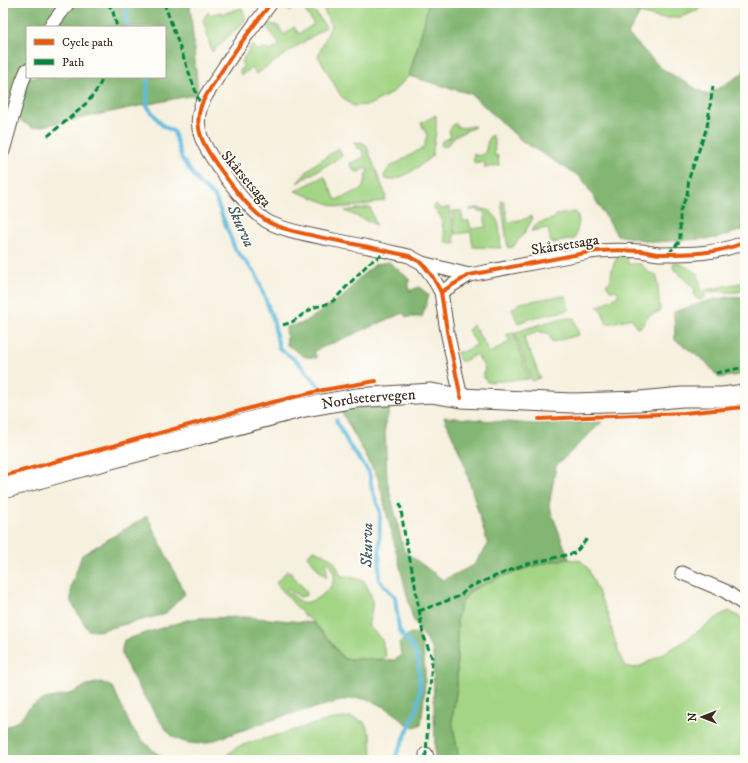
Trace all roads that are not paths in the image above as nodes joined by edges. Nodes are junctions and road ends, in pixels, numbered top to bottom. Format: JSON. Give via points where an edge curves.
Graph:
{"nodes":[{"id":1,"x":68,"y":3,"type":"edge"},
{"id":2,"x":271,"y":3,"type":"edge"},
{"id":3,"x":51,"y":26,"type":"edge"},
{"id":4,"x":26,"y":72,"type":"edge"},
{"id":5,"x":3,"y":151,"type":"edge"},
{"id":6,"x":745,"y":242,"type":"edge"},
{"id":7,"x":422,"y":263,"type":"junction"},
{"id":8,"x":469,"y":274,"type":"junction"},
{"id":9,"x":441,"y":292,"type":"junction"},
{"id":10,"x":745,"y":394,"type":"edge"},
{"id":11,"x":461,"y":398,"type":"junction"},
{"id":12,"x":3,"y":489,"type":"edge"},
{"id":13,"x":682,"y":573,"type":"dead end"},
{"id":14,"x":745,"y":605,"type":"edge"}],
"edges":[{"from":1,"to":3,"type":"street"},
{"from":2,"to":7,"type":"street","name":"Skårsetsaga","via":[[234,52],[201,106],[198,121],[200,136],[211,156],[253,210],[266,220],[286,229],[409,256]]},
{"from":4,"to":5,"type":"street"},
{"from":6,"to":8,"type":"street","name":"Skårsetsaga","via":[[714,251],[692,253],[660,254],[605,250]]},
{"from":7,"to":8,"type":"street","name":"Skårsetsaga"},
{"from":7,"to":9,"type":"street","name":"Skårsetsaga"},
{"from":8,"to":9,"type":"street","name":"Skårsetsaga"},
{"from":9,"to":11,"type":"street","name":"Skårsetsaga"},
{"from":10,"to":11,"type":"main road","name":"Nordsetervegen","via":[[572,403]]},
{"from":11,"to":12,"type":"main road","name":"Nordsetervegen","via":[[418,394],[356,398],[322,404]]},
{"from":13,"to":14,"type":"street","via":[[725,591]]}]}
